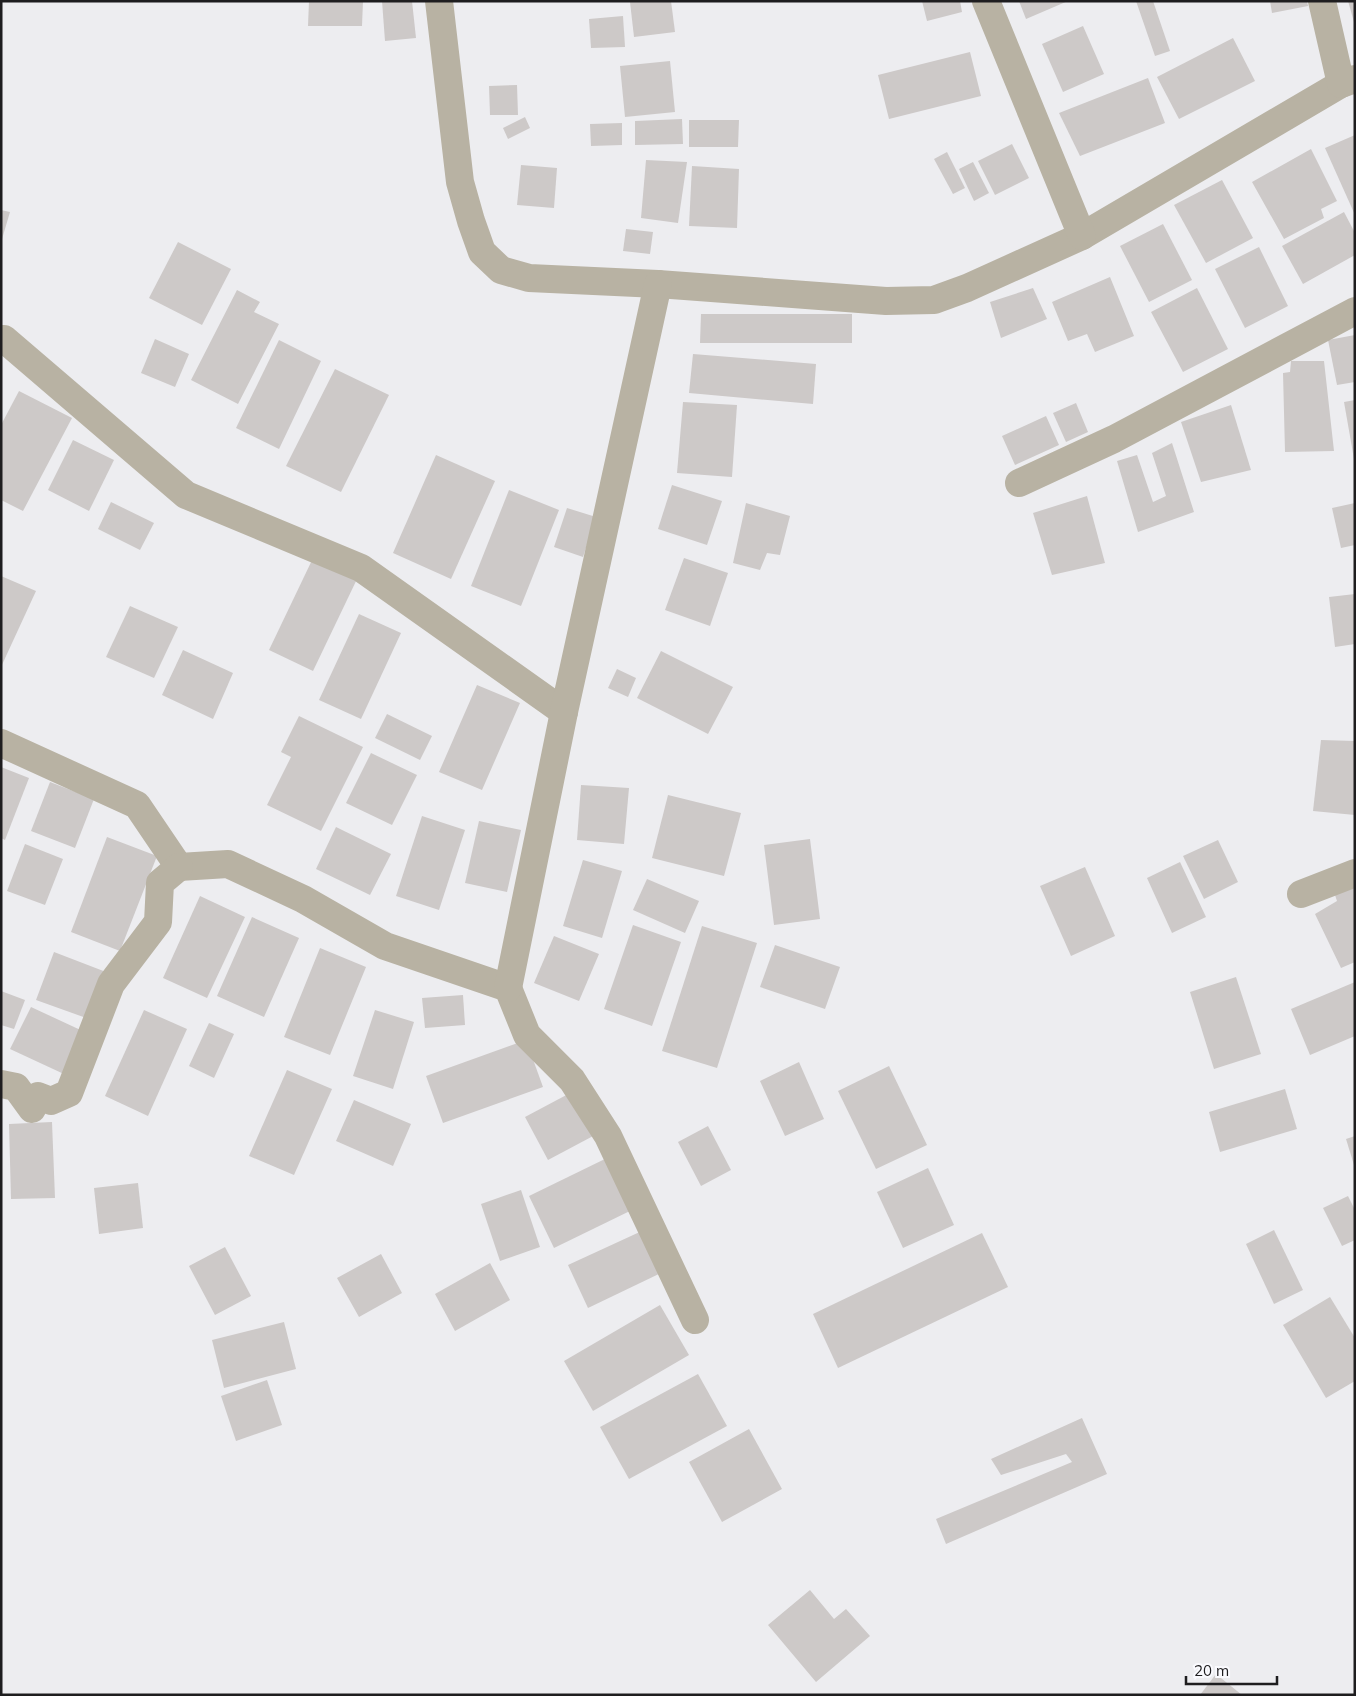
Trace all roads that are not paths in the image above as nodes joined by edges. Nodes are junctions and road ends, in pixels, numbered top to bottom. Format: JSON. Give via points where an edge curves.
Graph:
{"nodes":[{"id":1,"x":439,"y":1,"type":"edge"},
{"id":2,"x":986,"y":1,"type":"edge"},
{"id":3,"x":1322,"y":1,"type":"edge"},
{"id":4,"x":1348,"y":82,"type":"edge"},
{"id":5,"x":1082,"y":236,"type":"junction"},
{"id":6,"x":658,"y":284,"type":"junction"},
{"id":7,"x":1355,"y":311,"type":"edge"},
{"id":8,"x":4,"y":339,"type":"dead end"},
{"id":9,"x":1019,"y":483,"type":"dead end"},
{"id":10,"x":564,"y":712,"type":"junction"},
{"id":11,"x":1,"y":743,"type":"edge"},
{"id":12,"x":179,"y":866,"type":"junction"},
{"id":13,"x":1355,"y":873,"type":"edge"},
{"id":14,"x":1301,"y":894,"type":"dead end"},
{"id":15,"x":508,"y":988,"type":"junction"},
{"id":16,"x":1,"y":1084,"type":"edge"},
{"id":17,"x":695,"y":1320,"type":"dead end"}],
"edges":[{"from":1,"to":6,"type":"street","via":[[460,182],[482,252],[500,270],[528,278]]},
{"from":2,"to":5,"type":"street"},
{"from":3,"to":4,"type":"street"},
{"from":4,"to":5,"type":"street"},
{"from":5,"to":6,"type":"street","via":[[934,300],[886,301]]},
{"from":6,"to":10,"type":"street"},
{"from":7,"to":9,"type":"street","via":[[1114,439]]},
{"from":8,"to":10,"type":"street","via":[[186,495],[361,568]]},
{"from":10,"to":15,"type":"street"},
{"from":11,"to":12,"type":"street","via":[[137,805]]},
{"from":12,"to":15,"type":"street","via":[[228,864],[303,899],[386,946]]},
{"from":12,"to":16,"type":"street","via":[[160,883],[158,922],[111,984],[69,1093],[52,1101],[38,1096],[32,1109],[16,1087]]},
{"from":13,"to":14,"type":"street"},
{"from":15,"to":17,"type":"street","via":[[527,1035],[572,1080],[608,1136]]}]}
